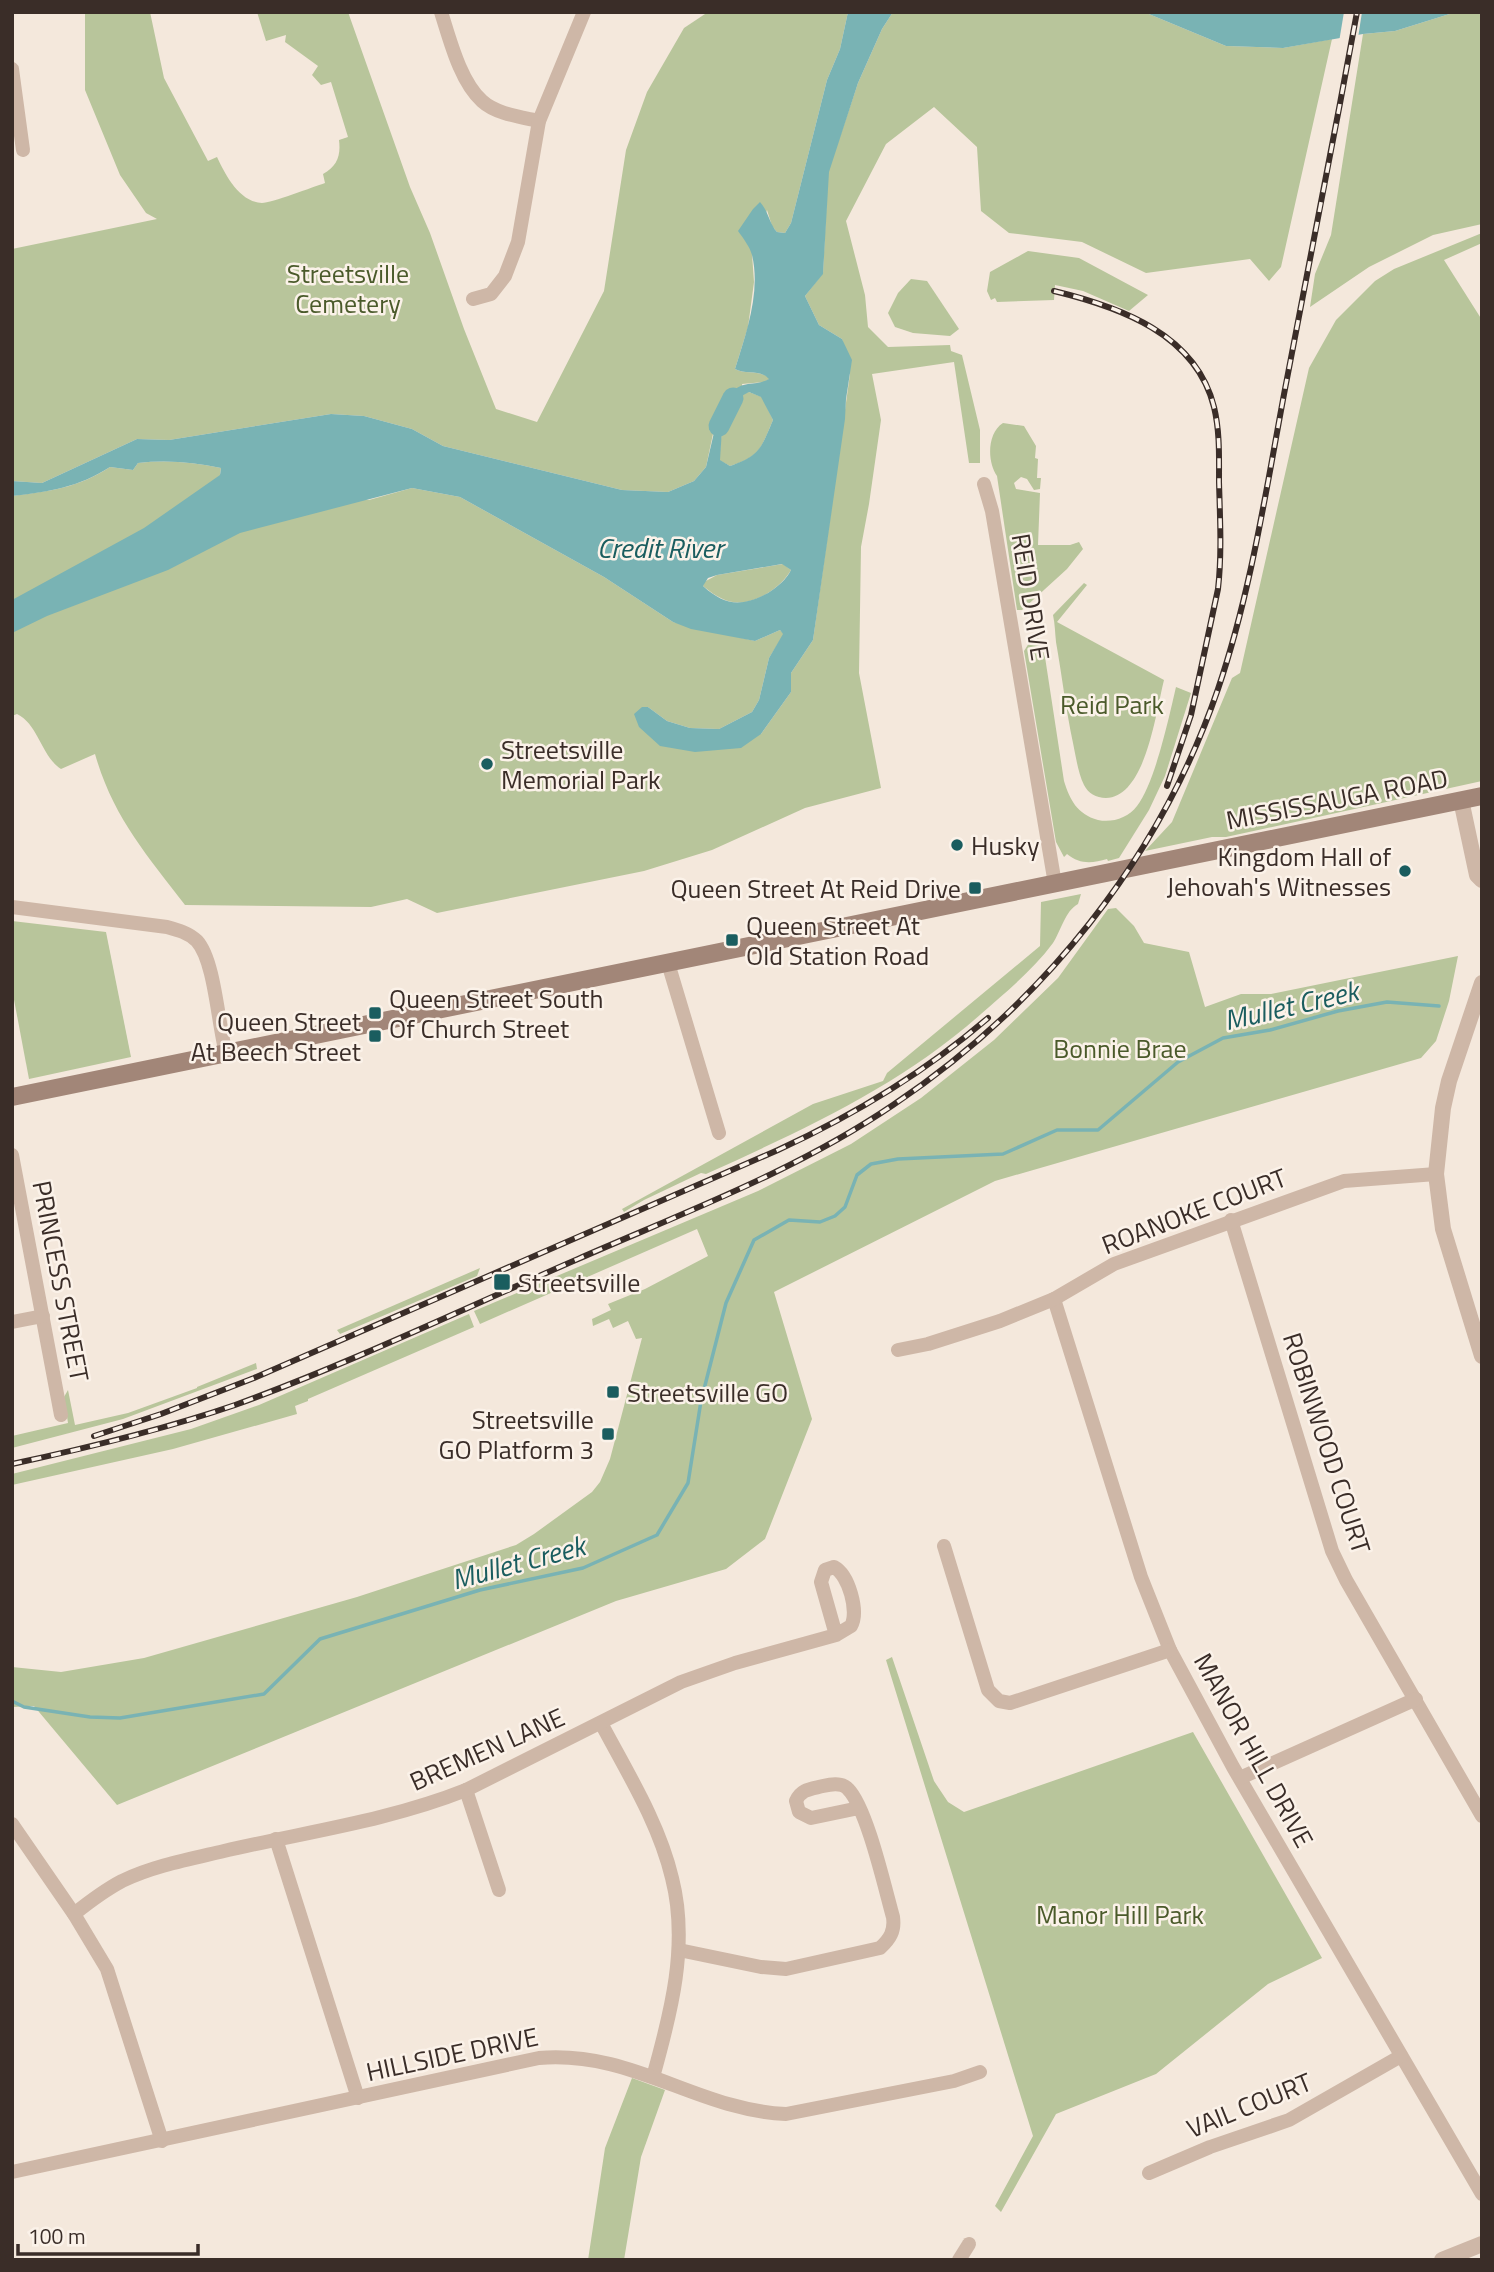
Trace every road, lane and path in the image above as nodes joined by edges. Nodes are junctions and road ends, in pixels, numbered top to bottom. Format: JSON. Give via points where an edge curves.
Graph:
{"nodes":[{"id":1,"x":441,"y":12,"type":"edge"},
{"id":2,"x":584,"y":12,"type":"edge"},
{"id":3,"x":12,"y":69,"type":"edge"},
{"id":4,"x":539,"y":121,"type":"junction"},
{"id":5,"x":23,"y":150,"type":"dead end"},
{"id":6,"x":473,"y":299,"type":"dead end"},
{"id":7,"x":984,"y":484,"type":"dead end"},
{"id":8,"x":1482,"y":796,"type":"edge"},
{"id":9,"x":1461,"y":800,"type":"junction"},
{"id":10,"x":1482,"y":880,"type":"edge"},
{"id":11,"x":1055,"y":884,"type":"junction"},
{"id":12,"x":12,"y":907,"type":"edge"},
{"id":13,"x":668,"y":963,"type":"junction"},
{"id":14,"x":1482,"y":983,"type":"edge"},
{"id":15,"x":226,"y":1053,"type":"junction"},
{"id":16,"x":12,"y":1097,"type":"edge"},
{"id":17,"x":719,"y":1133,"type":"dead end"},
{"id":18,"x":12,"y":1155,"type":"edge"},
{"id":19,"x":1436,"y":1174,"type":"junction"},
{"id":20,"x":1231,"y":1220,"type":"junction"},
{"id":21,"x":1054,"y":1299,"type":"junction"},
{"id":22,"x":43,"y":1316,"type":"junction"},
{"id":23,"x":12,"y":1322,"type":"edge"},
{"id":24,"x":898,"y":1350,"type":"dead end"},
{"id":25,"x":1482,"y":1356,"type":"edge"},
{"id":26,"x":61,"y":1415,"type":"dead end"},
{"id":27,"x":944,"y":1546,"type":"dead end"},
{"id":28,"x":836,"y":1634,"type":"dead end"},
{"id":29,"x":1170,"y":1650,"type":"junction"},
{"id":30,"x":1416,"y":1699,"type":"junction"},
{"id":31,"x":601,"y":1723,"type":"junction"},
{"id":32,"x":1240,"y":1778,"type":"junction"},
{"id":33,"x":466,"y":1790,"type":"junction"},
{"id":34,"x":859,"y":1808,"type":"dead end"},
{"id":35,"x":1482,"y":1816,"type":"edge"},
{"id":36,"x":12,"y":1824,"type":"edge"},
{"id":37,"x":276,"y":1839,"type":"junction"},
{"id":38,"x":499,"y":1890,"type":"dead end"},
{"id":39,"x":74,"y":1914,"type":"junction"},
{"id":40,"x":679,"y":1950,"type":"junction"},
{"id":41,"x":1401,"y":2056,"type":"junction"},
{"id":42,"x":980,"y":2072,"type":"dead end"},
{"id":43,"x":653,"y":2077,"type":"junction"},
{"id":44,"x":358,"y":2098,"type":"junction"},
{"id":45,"x":162,"y":2141,"type":"junction"},
{"id":46,"x":12,"y":2172,"type":"edge"},
{"id":47,"x":1149,"y":2173,"type":"dead end"},
{"id":48,"x":1482,"y":2194,"type":"edge"},
{"id":49,"x":969,"y":2244,"type":"dead end"},
{"id":50,"x":1482,"y":2244,"type":"edge"},
{"id":51,"x":959,"y":2260,"type":"edge"},
{"id":52,"x":1442,"y":2260,"type":"edge"}],
"edges":[{"from":1,"to":4,"type":"street","via":[[457,61],[482,102]]},
{"from":2,"to":4,"type":"street"},
{"from":3,"to":5,"type":"street"},
{"from":4,"to":6,"type":"street","via":[[518,242],[505,276],[491,294]]},
{"from":7,"to":11,"type":"street","name":"REID DRIVE"},
{"from":8,"to":9,"type":"main road","name":"MISSISSAUGA ROAD"},
{"from":9,"to":10,"type":"street","via":[[1477,875]]},
{"from":9,"to":11,"type":"main road","name":"MISSISSAUGA ROAD"},
{"from":11,"to":13,"type":"main road","name":"MISSISSAUGA ROAD"},
{"from":12,"to":15,"type":"street","via":[[154,925],[188,934],[206,958]]},
{"from":13,"to":15,"type":"main road","name":"MISSISSAUGA ROAD"},
{"from":13,"to":17,"type":"street"},
{"from":14,"to":19,"type":"street","via":[[1449,1081]]},
{"from":15,"to":16,"type":"main road","name":"MISSISSAUGA ROAD"},
{"from":18,"to":22,"type":"street","name":"PRINCESS STREET"},
{"from":19,"to":20,"type":"street","name":"ROANOKE COURT","via":[[1344,1181]]},
{"from":19,"to":25,"type":"street","via":[[1443,1229]]},
{"from":20,"to":21,"type":"street","name":"ROANOKE COURT","via":[[1114,1264]]},
{"from":20,"to":30,"type":"street","name":"ROBINWOOD COURT","via":[[1332,1551]]},
{"from":21,"to":24,"type":"street","name":"ROANOKE COURT","via":[[1000,1321]]},
{"from":21,"to":29,"type":"street","name":"MANOR HILL DRIVE","via":[[1141,1577]]},
{"from":22,"to":23,"type":"street"},
{"from":22,"to":26,"type":"street","name":"PRINCESS STREET"},
{"from":27,"to":29,"type":"street","via":[[988,1690],[999,1701],[1010,1703]]},
{"from":28,"to":31,"type":"street","name":"BREMEN LANE","via":[[706,1672]]},
{"from":29,"to":32,"type":"street","name":"MANOR HILL DRIVE"},
{"from":30,"to":32,"type":"street"},
{"from":30,"to":35,"type":"street","name":"ROBINWOOD COURT"},
{"from":31,"to":33,"type":"street","name":"BREMEN LANE"},
{"from":31,"to":40,"type":"street","via":[[666,1857],[676,1901]]},
{"from":32,"to":41,"type":"street","name":"MANOR HILL DRIVE"},
{"from":33,"to":37,"type":"street","name":"BREMEN LANE","via":[[394,1815]]},
{"from":33,"to":38,"type":"street"},
{"from":34,"to":40,"type":"street","via":[[893,1917],[893,1931],[880,1948],[786,1969]]},
{"from":36,"to":39,"type":"street"},
{"from":37,"to":39,"type":"street","name":"BREMEN LANE","via":[[143,1872]]},
{"from":37,"to":44,"type":"street"},
{"from":39,"to":45,"type":"street","via":[[107,1969]]},
{"from":40,"to":43,"type":"street","via":[[677,1978]]},
{"from":41,"to":47,"type":"street","name":"VAIL COURT","via":[[1289,2120]]},
{"from":41,"to":48,"type":"street","name":"MANOR HILL DRIVE"},
{"from":42,"to":43,"type":"street","name":"HILLSIDE DRIVE","via":[[786,2114],[730,2106]]},
{"from":43,"to":44,"type":"street","name":"HILLSIDE DRIVE","via":[[606,2062],[552,2057]]},
{"from":44,"to":45,"type":"street","name":"HILLSIDE DRIVE"},
{"from":45,"to":46,"type":"street","name":"HILLSIDE DRIVE"},
{"from":49,"to":51,"type":"street"},
{"from":50,"to":52,"type":"street"}]}
